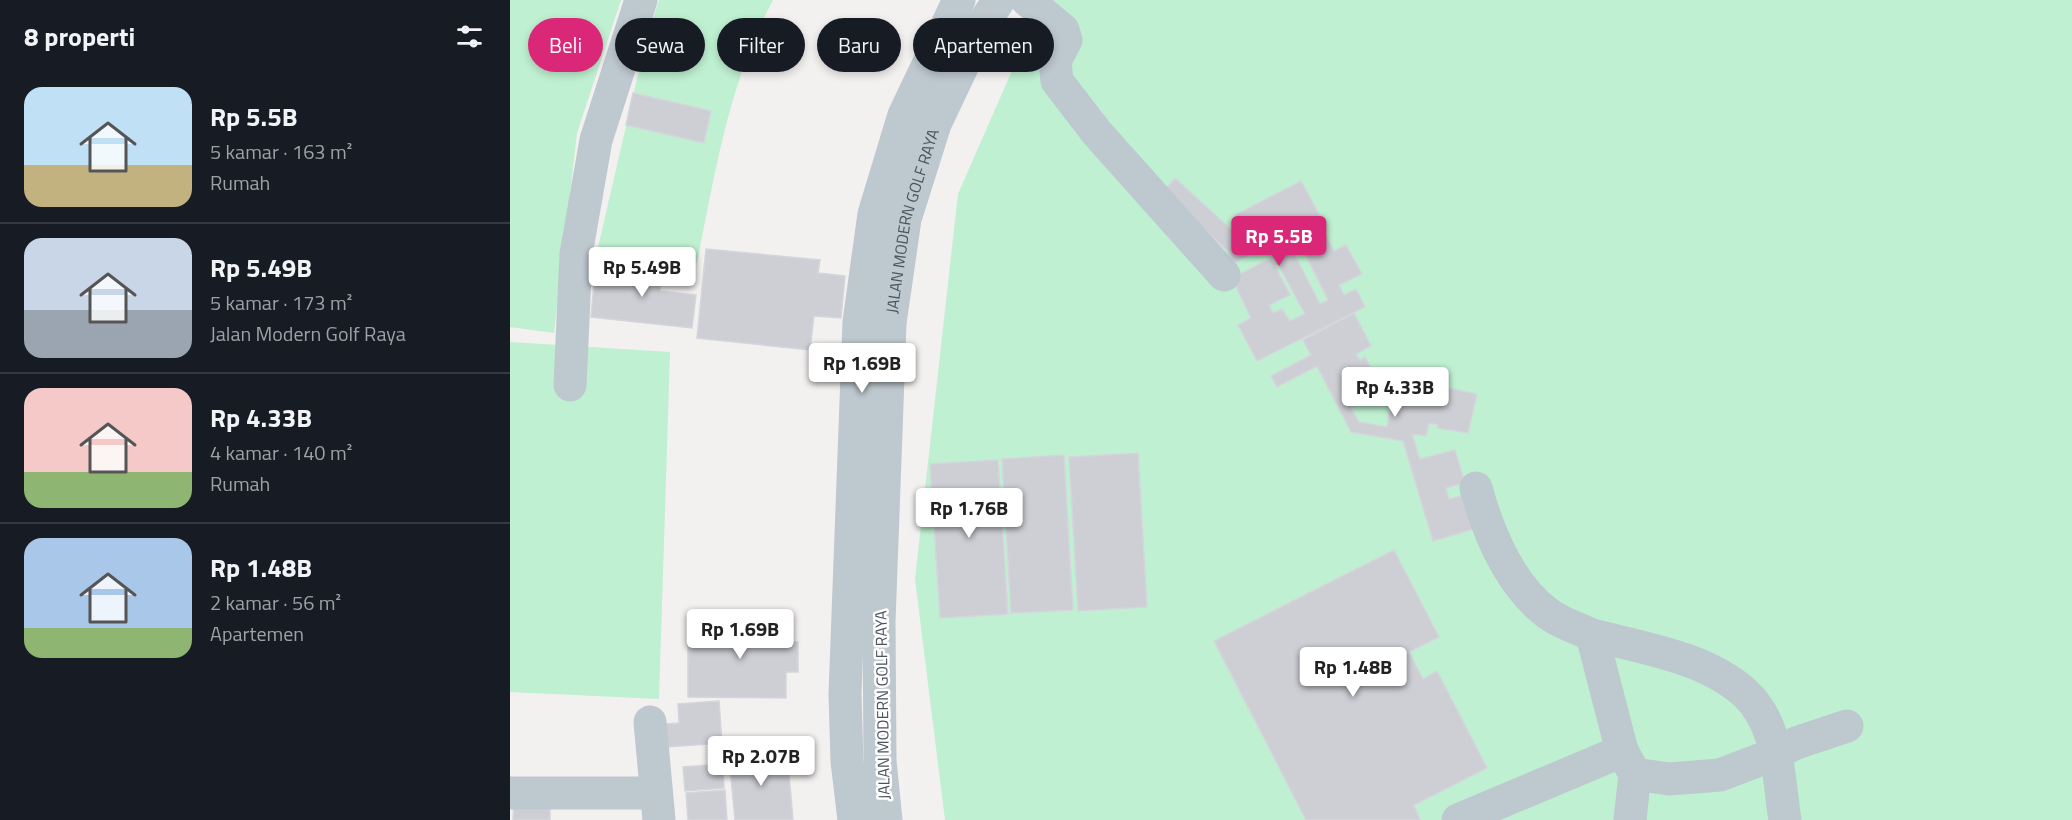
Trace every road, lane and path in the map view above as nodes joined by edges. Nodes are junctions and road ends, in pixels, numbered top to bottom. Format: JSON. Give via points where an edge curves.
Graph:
{"nodes":[{"id":1,"x":641,"y":0,"type":"edge"},
{"id":2,"x":959,"y":0,"type":"edge"},
{"id":3,"x":999,"y":0,"type":"edge"},
{"id":4,"x":1027,"y":0,"type":"edge"},
{"id":5,"x":1224,"y":275,"type":"dead end"},
{"id":6,"x":570,"y":385,"type":"dead end"},
{"id":7,"x":1476,"y":488,"type":"dead end"},
{"id":8,"x":1592,"y":635,"type":"junction"},
{"id":9,"x":650,"y":722,"type":"dead end"},
{"id":10,"x":1847,"y":726,"type":"dead end"},
{"id":11,"x":1775,"y":754,"type":"junction"},
{"id":12,"x":1629,"y":762,"type":"junction"},
{"id":13,"x":510,"y":793,"type":"edge"},
{"id":14,"x":657,"y":807,"type":"edge"},
{"id":15,"x":854,"y":820,"type":"edge"},
{"id":16,"x":886,"y":820,"type":"edge"},
{"id":17,"x":1458,"y":820,"type":"edge"},
{"id":18,"x":1630,"y":820,"type":"edge"},
{"id":19,"x":1785,"y":820,"type":"edge"}],
"edges":[{"from":1,"to":6,"type":"street","via":[[596,140],[576,254]]},
{"from":2,"to":15,"type":"street","name":"JALAN MODERN GOLF RAYA","via":[[904,115],[874,214],[859,322],[845,694]]},
{"from":3,"to":16,"type":"street","name":"JALAN MODERN GOLF RAYA","via":[[981,27],[934,124],[905,219],[890,323],[879,622],[880,760]]},
{"from":4,"to":5,"type":"street","via":[[1063,30],[1066,40],[1055,61],[1057,81],[1097,133]]},
{"from":7,"to":8,"type":"street","via":[[1484,518],[1523,590],[1547,613]]},
{"from":8,"to":11,"type":"street","via":[[1672,656],[1711,671],[1746,694],[1761,714]]},
{"from":8,"to":12,"type":"street"},
{"from":9,"to":14,"type":"street"},
{"from":10,"to":11,"type":"street"},
{"from":11,"to":12,"type":"street","via":[[1720,775],[1699,778],[1669,779]]},
{"from":11,"to":19,"type":"street"},
{"from":12,"to":17,"type":"street"},
{"from":12,"to":18,"type":"street"},
{"from":13,"to":14,"type":"street"}]}
